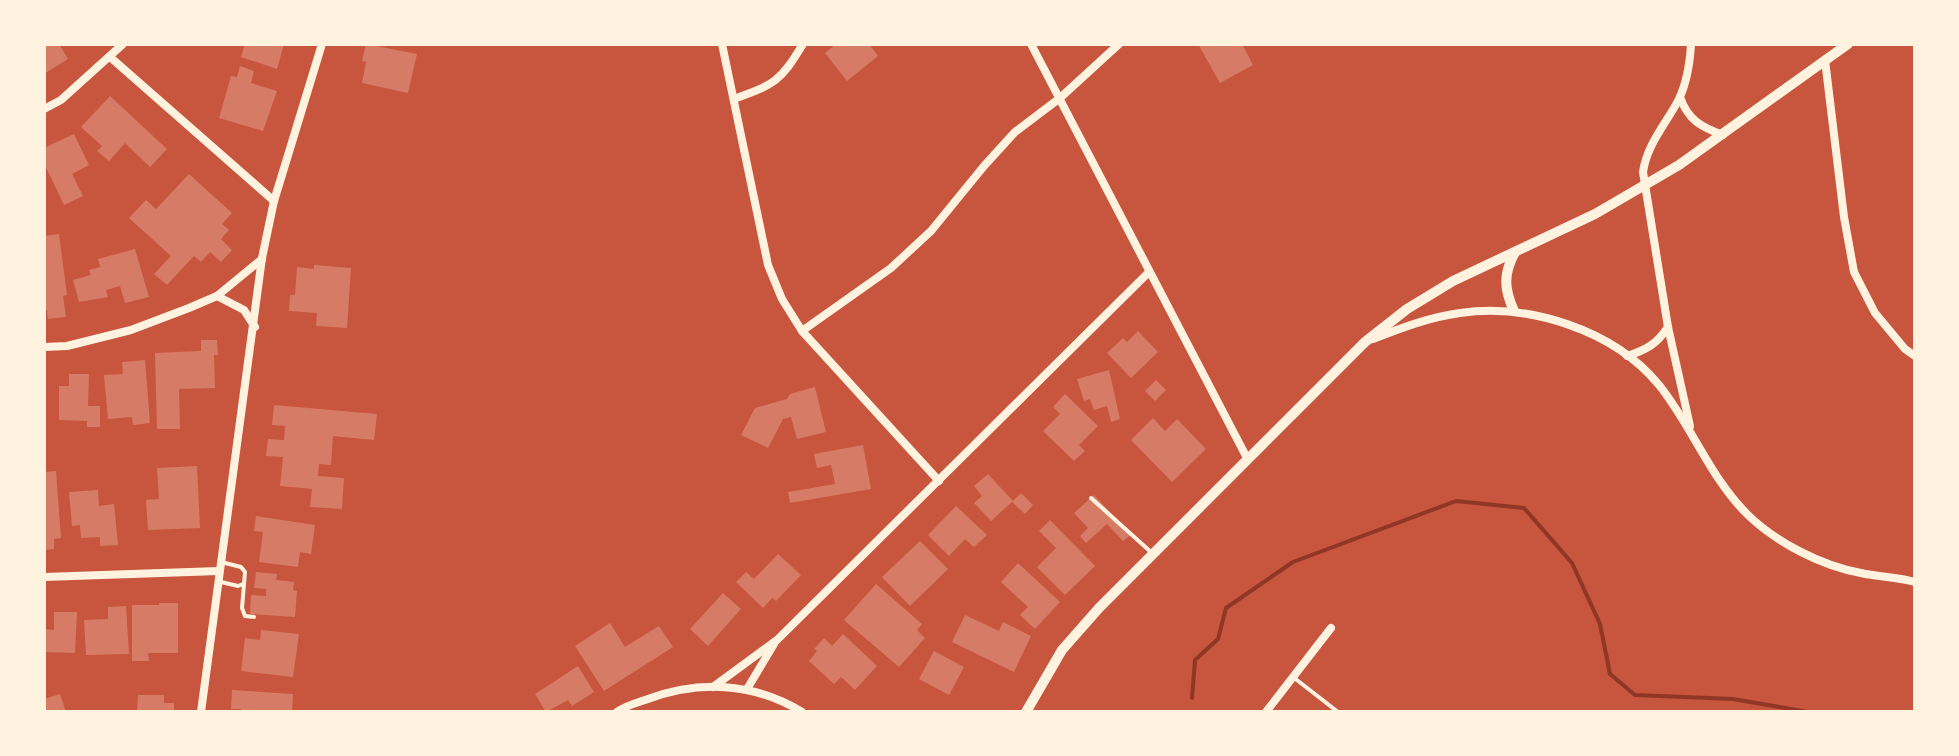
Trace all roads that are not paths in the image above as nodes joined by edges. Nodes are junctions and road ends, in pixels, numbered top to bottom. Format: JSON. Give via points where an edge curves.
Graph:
{"nodes":[{"id":1,"x":123,"y":44,"type":"edge"},
{"id":2,"x":322,"y":44,"type":"edge"},
{"id":3,"x":722,"y":44,"type":"edge"},
{"id":4,"x":803,"y":44,"type":"edge"},
{"id":5,"x":1031,"y":44,"type":"edge"},
{"id":6,"x":1119,"y":44,"type":"edge"},
{"id":7,"x":1691,"y":44,"type":"edge"},
{"id":8,"x":1848,"y":44,"type":"edge"},
{"id":9,"x":110,"y":57,"type":"junction"},
{"id":10,"x":1825,"y":60,"type":"junction"},
{"id":11,"x":1680,"y":97,"type":"junction"},
{"id":12,"x":1060,"y":98,"type":"junction"},
{"id":13,"x":734,"y":99,"type":"junction"},
{"id":14,"x":44,"y":109,"type":"edge"},
{"id":15,"x":1723,"y":135,"type":"junction"},
{"id":16,"x":1644,"y":186,"type":"junction"},
{"id":17,"x":274,"y":201,"type":"junction"},
{"id":18,"x":1515,"y":252,"type":"junction"},
{"id":19,"x":262,"y":258,"type":"junction"},
{"id":20,"x":1149,"y":272,"type":"junction"},
{"id":21,"x":217,"y":296,"type":"junction"},
{"id":22,"x":1514,"y":311,"type":"junction"},
{"id":23,"x":255,"y":327,"type":"junction"},
{"id":24,"x":1668,"y":327,"type":"junction"},
{"id":25,"x":802,"y":331,"type":"junction"},
{"id":26,"x":1365,"y":342,"type":"junction"},
{"id":27,"x":44,"y":347,"type":"edge"},
{"id":28,"x":1627,"y":356,"type":"junction"},
{"id":29,"x":1915,"y":356,"type":"edge"},
{"id":30,"x":1691,"y":431,"type":"junction"},
{"id":31,"x":1247,"y":458,"type":"junction"},
{"id":32,"x":939,"y":481,"type":"junction"},
{"id":33,"x":1091,"y":498,"type":"dead end"},
{"id":34,"x":1153,"y":554,"type":"junction"},
{"id":35,"x":220,"y":566,"type":"junction"},
{"id":36,"x":44,"y":577,"type":"edge"},
{"id":37,"x":218,"y":582,"type":"junction"},
{"id":38,"x":1915,"y":582,"type":"edge"},
{"id":39,"x":243,"y":584,"type":"junction"},
{"id":40,"x":254,"y":617,"type":"dead end"},
{"id":41,"x":1331,"y":628,"type":"dead end"},
{"id":42,"x":777,"y":640,"type":"junction"},
{"id":43,"x":1293,"y":677,"type":"junction"},
{"id":44,"x":713,"y":687,"type":"junction"},
{"id":45,"x":747,"y":689,"type":"junction"},
{"id":46,"x":201,"y":712,"type":"edge"},
{"id":47,"x":617,"y":712,"type":"edge"},
{"id":48,"x":802,"y":712,"type":"edge"},
{"id":49,"x":1026,"y":712,"type":"edge"},
{"id":50,"x":1266,"y":712,"type":"edge"},
{"id":51,"x":1338,"y":712,"type":"edge"}],
"edges":[{"from":1,"to":9,"type":"street"},
{"from":2,"to":17,"type":"street"},
{"from":3,"to":13,"type":"street"},
{"from":4,"to":13,"type":"street","via":[[785,74]]},
{"from":5,"to":12,"type":"street"},
{"from":6,"to":12,"type":"street"},
{"from":7,"to":11,"type":"street"},
{"from":8,"to":10,"type":"street"},
{"from":9,"to":14,"type":"street"},
{"from":9,"to":17,"type":"street"},
{"from":10,"to":15,"type":"street"},
{"from":10,"to":29,"type":"street","via":[[1854,272],[1875,313]]},
{"from":11,"to":15,"type":"street","via":[[1694,122]]},
{"from":11,"to":16,"type":"street","via":[[1648,150]]},
{"from":12,"to":20,"type":"street"},
{"from":12,"to":25,"type":"street","via":[[1015,132],[931,231],[891,268]]},
{"from":13,"to":25,"type":"street","via":[[768,265]]},
{"from":15,"to":16,"type":"street"},
{"from":16,"to":18,"type":"street"},
{"from":16,"to":24,"type":"street"},
{"from":17,"to":19,"type":"street"},
{"from":18,"to":22,"type":"street","via":[[1504,281]]},
{"from":18,"to":26,"type":"street","via":[[1453,281]]},
{"from":19,"to":21,"type":"street"},
{"from":19,"to":23,"type":"street"},
{"from":20,"to":31,"type":"street"},
{"from":20,"to":32,"type":"street"},
{"from":21,"to":23,"type":"street","via":[[244,310]]},
{"from":21,"to":27,"type":"street","via":[[131,330]]},
{"from":22,"to":26,"type":"street","via":[[1461,312]]},
{"from":22,"to":28,"type":"street","via":[[1592,334]]},
{"from":23,"to":35,"type":"street"},
{"from":24,"to":28,"type":"street","via":[[1658,341]]},
{"from":24,"to":30,"type":"street"},
{"from":25,"to":32,"type":"street"},
{"from":26,"to":31,"type":"street"},
{"from":28,"to":30,"type":"street","via":[[1658,383]]},
{"from":30,"to":38,"type":"street","via":[[1717,479],[1749,516],[1785,543],[1858,573]]},
{"from":31,"to":34,"type":"street"},
{"from":32,"to":42,"type":"street"},
{"from":33,"to":34,"type":"lane"},
{"from":34,"to":49,"type":"street","via":[[1062,650]]},
{"from":35,"to":36,"type":"street"},
{"from":35,"to":37,"type":"street"},
{"from":35,"to":39,"type":"lane","via":[[241,567]]},
{"from":37,"to":39,"type":"lane"},
{"from":37,"to":46,"type":"street"},
{"from":39,"to":40,"type":"lane","via":[[242,608],[245,616]]},
{"from":41,"to":43,"type":"street"},
{"from":42,"to":44,"type":"street"},
{"from":42,"to":45,"type":"street"},
{"from":43,"to":50,"type":"street"},
{"from":43,"to":51,"type":"lane"},
{"from":44,"to":45,"type":"street"},
{"from":44,"to":47,"type":"street","via":[[674,689]]},
{"from":45,"to":48,"type":"street"}]}
